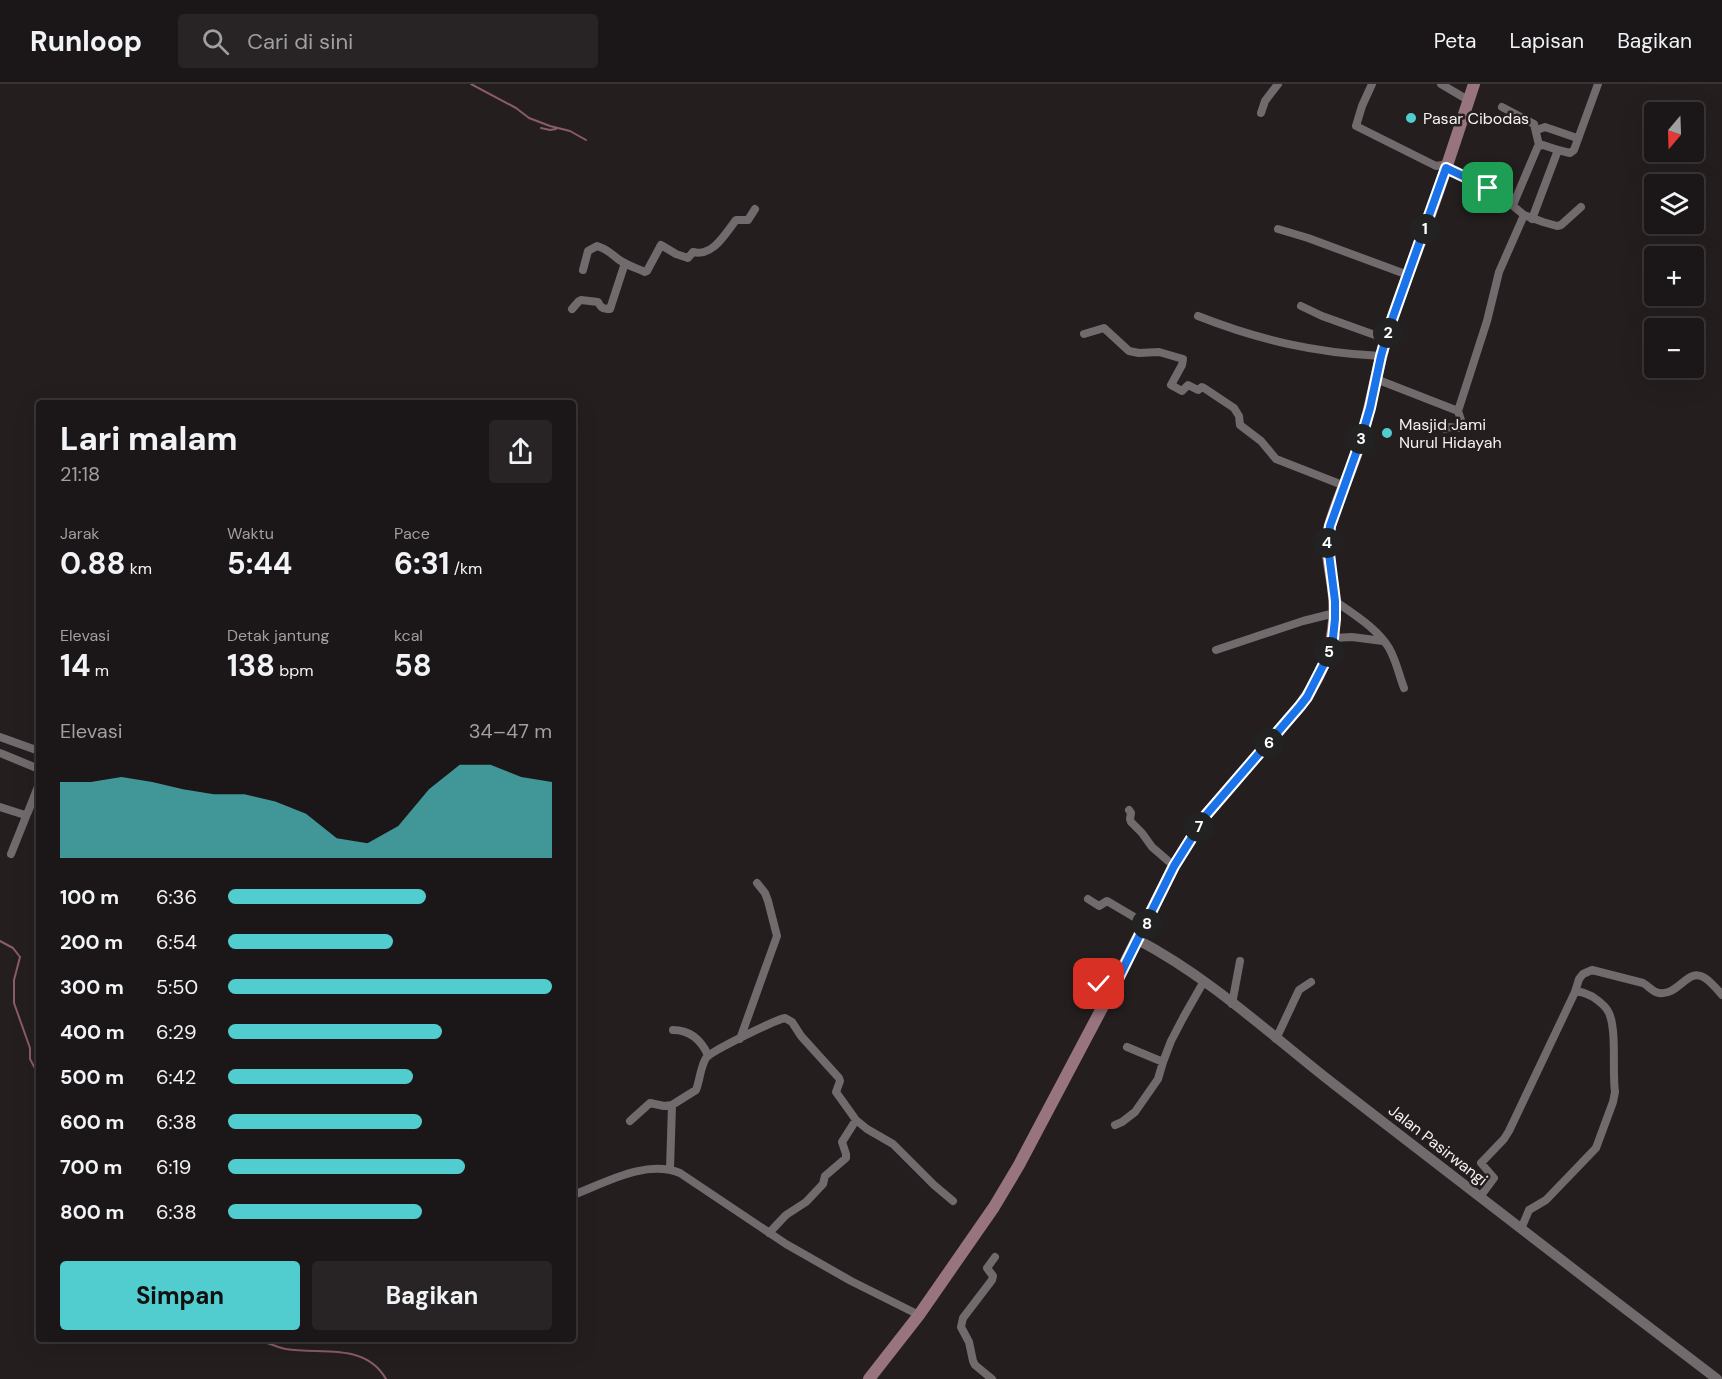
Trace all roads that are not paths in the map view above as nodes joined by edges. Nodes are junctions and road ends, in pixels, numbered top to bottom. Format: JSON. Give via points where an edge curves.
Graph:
{"nodes":[{"id":1,"x":1278,"y":84,"type":"edge"},
{"id":2,"x":1372,"y":84,"type":"edge"},
{"id":3,"x":1441,"y":84,"type":"edge"},
{"id":4,"x":1474,"y":84,"type":"edge"},
{"id":5,"x":1598,"y":84,"type":"edge"},
{"id":6,"x":1468,"y":100,"type":"junction"},
{"id":7,"x":1502,"y":107,"type":"dead end"},
{"id":8,"x":1261,"y":113,"type":"dead end"},
{"id":9,"x":1537,"y":130,"type":"junction"},
{"id":10,"x":1577,"y":138,"type":"junction"},
{"id":11,"x":1539,"y":145,"type":"junction"},
{"id":12,"x":1558,"y":150,"type":"junction"},
{"id":13,"x":1447,"y":166,"type":"junction"},
{"id":14,"x":1513,"y":205,"type":"junction"},
{"id":15,"x":1581,"y":207,"type":"dead end"},
{"id":16,"x":755,"y":209,"type":"dead end"},
{"id":17,"x":1528,"y":217,"type":"junction"},
{"id":18,"x":1278,"y":229,"type":"dead end"},
{"id":19,"x":625,"y":263,"type":"junction"},
{"id":20,"x":583,"y":270,"type":"dead end"},
{"id":21,"x":1408,"y":275,"type":"junction"},
{"id":22,"x":1301,"y":306,"type":"dead end"},
{"id":23,"x":573,"y":309,"type":"dead end"},
{"id":24,"x":1198,"y":316,"type":"dead end"},
{"id":25,"x":1083,"y":334,"type":"dead end"},
{"id":26,"x":1386,"y":339,"type":"junction"},
{"id":27,"x":1381,"y":356,"type":"junction"},
{"id":28,"x":1376,"y":379,"type":"junction"},
{"id":29,"x":1458,"y":411,"type":"junction"},
{"id":30,"x":1445,"y":429,"type":"dead end"},
{"id":31,"x":1344,"y":486,"type":"junction"},
{"id":32,"x":1335,"y":607,"type":"junction"},
{"id":33,"x":1333,"y":638,"type":"junction"},
{"id":34,"x":1383,"y":641,"type":"junction"},
{"id":35,"x":1216,"y":650,"type":"dead end"},
{"id":36,"x":1404,"y":688,"type":"dead end"},
{"id":37,"x":0,"y":737,"type":"edge"},
{"id":38,"x":36,"y":750,"type":"edge"},
{"id":39,"x":0,"y":753,"type":"edge"},
{"id":40,"x":36,"y":768,"type":"edge"},
{"id":41,"x":36,"y":792,"type":"edge"},
{"id":42,"x":0,"y":807,"type":"edge"},
{"id":43,"x":1129,"y":810,"type":"dead end"},
{"id":44,"x":27,"y":814,"type":"junction"},
{"id":45,"x":11,"y":854,"type":"dead end"},
{"id":46,"x":1174,"y":866,"type":"junction"},
{"id":47,"x":757,"y":883,"type":"dead end"},
{"id":48,"x":1088,"y":899,"type":"dead end"},
{"id":49,"x":1146,"y":924,"type":"junction"},
{"id":50,"x":1138,"y":940,"type":"junction"},
{"id":51,"x":1240,"y":961,"type":"dead end"},
{"id":52,"x":1085,"y":974,"type":"dead end"},
{"id":53,"x":1204,"y":981,"type":"junction"},
{"id":54,"x":1311,"y":982,"type":"dead end"},
{"id":55,"x":1112,"y":991,"type":"junction"},
{"id":56,"x":1575,"y":992,"type":"junction"},
{"id":57,"x":1722,"y":994,"type":"edge"},
{"id":58,"x":1232,"y":1004,"type":"junction"},
{"id":59,"x":673,"y":1030,"type":"dead end"},
{"id":60,"x":740,"y":1039,"type":"junction"},
{"id":61,"x":1276,"y":1039,"type":"junction"},
{"id":62,"x":1127,"y":1047,"type":"dead end"},
{"id":63,"x":708,"y":1055,"type":"junction"},
{"id":64,"x":1163,"y":1062,"type":"junction"},
{"id":65,"x":672,"y":1105,"type":"junction"},
{"id":66,"x":856,"y":1120,"type":"junction"},
{"id":67,"x":630,"y":1121,"type":"dead end"},
{"id":68,"x":1114,"y":1125,"type":"dead end"},
{"id":69,"x":670,"y":1169,"type":"junction"},
{"id":70,"x":576,"y":1194,"type":"edge"},
{"id":71,"x":1480,"y":1197,"type":"junction"},
{"id":72,"x":953,"y":1201,"type":"dead end"},
{"id":73,"x":1521,"y":1229,"type":"junction"},
{"id":74,"x":769,"y":1233,"type":"junction"},
{"id":75,"x":995,"y":1257,"type":"dead end"},
{"id":76,"x":919,"y":1315,"type":"junction"},
{"id":77,"x":870,"y":1379,"type":"edge"},
{"id":78,"x":992,"y":1379,"type":"edge"},
{"id":79,"x":1717,"y":1379,"type":"edge"}],
"edges":[{"from":1,"to":8,"type":"street"},
{"from":2,"to":13,"type":"street","via":[[1356,126],[1436,166]]},
{"from":3,"to":6,"type":"street"},
{"from":4,"to":6,"type":"main road"},
{"from":5,"to":10,"type":"street"},
{"from":6,"to":13,"type":"main road"},
{"from":7,"to":9,"type":"street","via":[[1534,124]]},
{"from":9,"to":10,"type":"street","via":[[1545,127]]},
{"from":9,"to":11,"type":"street"},
{"from":10,"to":12,"type":"street","via":[[1572,152]]},
{"from":11,"to":12,"type":"street"},
{"from":11,"to":14,"type":"street"},
{"from":12,"to":17,"type":"street"},
{"from":13,"to":14,"type":"street"},
{"from":13,"to":21,"type":"main road"},
{"from":14,"to":17,"type":"street"},
{"from":15,"to":17,"type":"street","via":[[1559,226]]},
{"from":16,"to":19,"type":"street","via":[[748,220],[736,220],[721,240],[704,253],[693,252],[688,258],[661,245],[647,272]]},
{"from":17,"to":29,"type":"street","via":[[1499,272]]},
{"from":18,"to":21,"type":"street"},
{"from":19,"to":20,"type":"street","via":[[597,246],[588,251]]},
{"from":19,"to":23,"type":"street","via":[[610,309],[603,309],[598,302],[581,300]]},
{"from":21,"to":26,"type":"main road"},
{"from":22,"to":26,"type":"street"},
{"from":24,"to":27,"type":"street","via":[[1300,347]]},
{"from":25,"to":31,"type":"street","via":[[1104,327],[1129,351],[1159,352],[1183,359],[1171,385],[1182,391],[1188,384],[1198,390],[1202,387],[1234,408],[1240,425],[1276,459]]},
{"from":26,"to":27,"type":"main road"},
{"from":27,"to":28,"type":"main road"},
{"from":28,"to":29,"type":"street"},
{"from":28,"to":31,"type":"main road"},
{"from":29,"to":30,"type":"street","via":[[1459,428]]},
{"from":31,"to":32,"type":"main road","via":[[1328,536]]},
{"from":32,"to":33,"type":"main road"},
{"from":32,"to":34,"type":"street","via":[[1360,619]]},
{"from":32,"to":35,"type":"street"},
{"from":33,"to":34,"type":"street"},
{"from":33,"to":46,"type":"main road","via":[[1307,697],[1211,808]]},
{"from":34,"to":36,"type":"street","via":[[1390,649]]},
{"from":37,"to":38,"type":"street"},
{"from":39,"to":40,"type":"street"},
{"from":41,"to":44,"type":"street"},
{"from":42,"to":44,"type":"street","via":[[22,816]]},
{"from":43,"to":46,"type":"street","via":[[1131,822]]},
{"from":44,"to":45,"type":"street"},
{"from":46,"to":49,"type":"main road"},
{"from":47,"to":60,"type":"street","via":[[765,893],[777,936]]},
{"from":48,"to":49,"type":"street","via":[[1099,906],[1107,901]]},
{"from":49,"to":50,"type":"main road"},
{"from":50,"to":53,"type":"street","name":"Jalan Pasirwangi","via":[[1168,955]]},
{"from":50,"to":55,"type":"main road"},
{"from":51,"to":58,"type":"street"},
{"from":52,"to":55,"type":"street"},
{"from":53,"to":58,"type":"street","name":"Jalan Pasirwangi"},
{"from":53,"to":64,"type":"street"},
{"from":54,"to":61,"type":"street","via":[[1299,990]]},
{"from":55,"to":76,"type":"main road","via":[[994,1207]]},
{"from":56,"to":57,"type":"street","via":[[1579,979],[1592,970],[1642,983],[1660,993],[1674,990],[1689,977],[1698,975]]},
{"from":56,"to":71,"type":"street","via":[[1509,1131],[1481,1163],[1494,1178]]},
{"from":56,"to":73,"type":"street","via":[[1590,996],[1609,1013],[1613,1102],[1596,1148],[1546,1200],[1529,1210]]},
{"from":58,"to":61,"type":"street","name":"Jalan Pasirwangi"},
{"from":59,"to":63,"type":"street","via":[[695,1036]]},
{"from":60,"to":63,"type":"street"},
{"from":60,"to":66,"type":"street","via":[[782,1019],[791,1020],[839,1078],[836,1092]]},
{"from":61,"to":71,"type":"street","name":"Jalan Pasirwangi"},
{"from":62,"to":64,"type":"street"},
{"from":63,"to":65,"type":"street","via":[[696,1090]]},
{"from":64,"to":68,"type":"street","via":[[1160,1077],[1138,1109]]},
{"from":65,"to":67,"type":"street","via":[[650,1103]]},
{"from":65,"to":69,"type":"street"},
{"from":66,"to":72,"type":"street","via":[[893,1144]]},
{"from":66,"to":74,"type":"street","via":[[842,1142],[846,1158],[825,1176],[823,1184],[806,1202]]},
{"from":69,"to":70,"type":"street","via":[[624,1174]]},
{"from":69,"to":74,"type":"street"},
{"from":71,"to":73,"type":"street","name":"Jalan Pasirwangi"},
{"from":73,"to":79,"type":"street","name":"Jalan Pasirwangi"},
{"from":74,"to":76,"type":"street"},
{"from":75,"to":78,"type":"street","via":[[987,1268],[992,1280],[963,1318],[961,1327],[973,1361]]},
{"from":76,"to":77,"type":"main road"}]}
